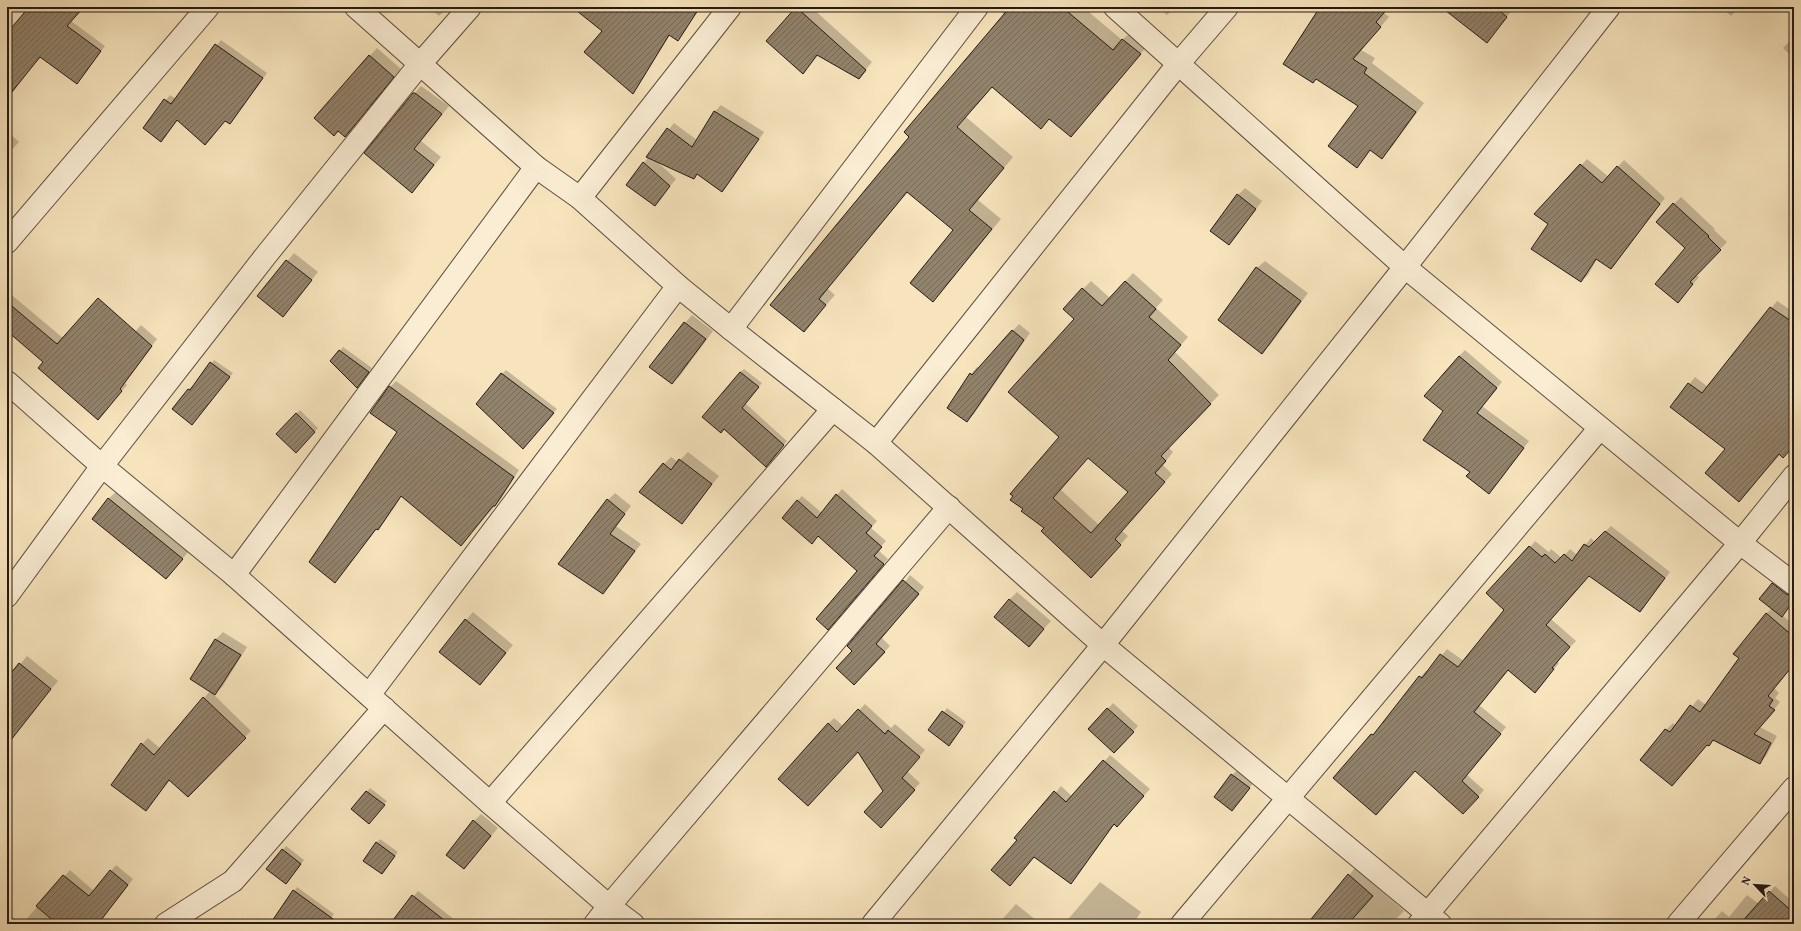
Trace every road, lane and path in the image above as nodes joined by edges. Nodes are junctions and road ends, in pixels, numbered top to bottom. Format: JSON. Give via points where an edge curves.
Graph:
{"nodes":[{"id":1,"x":208,"y":7,"type":"edge"},
{"id":2,"x":356,"y":7,"type":"edge"},
{"id":3,"x":470,"y":7,"type":"edge"},
{"id":4,"x":730,"y":7,"type":"edge"},
{"id":5,"x":977,"y":7,"type":"edge"},
{"id":6,"x":1115,"y":7,"type":"edge"},
{"id":7,"x":1227,"y":7,"type":"edge"},
{"id":8,"x":1609,"y":7,"type":"edge"},
{"id":9,"x":1179,"y":63,"type":"junction"},
{"id":10,"x":420,"y":64,"type":"junction"},
{"id":11,"x":536,"y":167,"type":"junction"},
{"id":12,"x":580,"y":198,"type":"junction"},
{"id":13,"x":7,"y":242,"type":"edge"},
{"id":14,"x":1405,"y":267,"type":"junction"},
{"id":15,"x":678,"y":286,"type":"junction"},
{"id":16,"x":731,"y":330,"type":"junction"},
{"id":17,"x":7,"y":382,"type":"edge"},
{"id":18,"x":833,"y":409,"type":"junction"},
{"id":19,"x":1600,"y":428,"type":"junction"},
{"id":20,"x":876,"y":443,"type":"junction"},
{"id":21,"x":102,"y":466,"type":"junction"},
{"id":22,"x":1794,"y":476,"type":"edge"},
{"id":23,"x":949,"y":507,"type":"junction"},
{"id":24,"x":1740,"y":543,"type":"junction"},
{"id":25,"x":234,"y":575,"type":"junction"},
{"id":26,"x":1794,"y":584,"type":"edge"},
{"id":27,"x":7,"y":596,"type":"edge"},
{"id":28,"x":1103,"y":645,"type":"junction"},
{"id":29,"x":376,"y":701,"type":"junction"},
{"id":30,"x":1794,"y":788,"type":"edge"},
{"id":31,"x":1288,"y":798,"type":"junction"},
{"id":32,"x":490,"y":803,"type":"junction"},
{"id":33,"x":609,"y":906,"type":"junction"},
{"id":34,"x":1429,"y":921,"type":"edge"},
{"id":35,"x":166,"y":924,"type":"edge"},
{"id":36,"x":595,"y":924,"type":"edge"},
{"id":37,"x":633,"y":924,"type":"edge"},
{"id":38,"x":873,"y":924,"type":"edge"},
{"id":39,"x":1182,"y":924,"type":"edge"},
{"id":40,"x":1678,"y":924,"type":"edge"}],
"edges":[{"from":1,"to":13,"type":"street"},
{"from":2,"to":10,"type":"street"},
{"from":3,"to":10,"type":"street"},
{"from":4,"to":12,"type":"street"},
{"from":5,"to":16,"type":"street"},
{"from":6,"to":9,"type":"street"},
{"from":7,"to":9,"type":"street"},
{"from":8,"to":14,"type":"street"},
{"from":9,"to":14,"type":"street"},
{"from":9,"to":20,"type":"street"},
{"from":10,"to":11,"type":"street"},
{"from":10,"to":21,"type":"street"},
{"from":11,"to":12,"type":"street"},
{"from":11,"to":25,"type":"street"},
{"from":12,"to":15,"type":"street"},
{"from":14,"to":19,"type":"street"},
{"from":14,"to":28,"type":"street"},
{"from":15,"to":16,"type":"street"},
{"from":15,"to":29,"type":"street"},
{"from":16,"to":18,"type":"street"},
{"from":17,"to":21,"type":"street"},
{"from":18,"to":20,"type":"street"},
{"from":18,"to":32,"type":"street"},
{"from":19,"to":24,"type":"street"},
{"from":19,"to":31,"type":"street"},
{"from":20,"to":23,"type":"street"},
{"from":21,"to":25,"type":"street"},
{"from":21,"to":27,"type":"street"},
{"from":22,"to":24,"type":"street"},
{"from":23,"to":28,"type":"street"},
{"from":23,"to":33,"type":"street"},
{"from":24,"to":26,"type":"street"},
{"from":24,"to":34,"type":"street"},
{"from":25,"to":29,"type":"street"},
{"from":28,"to":31,"type":"street"},
{"from":28,"to":38,"type":"street"},
{"from":29,"to":32,"type":"street"},
{"from":29,"to":35,"type":"street","via":[[232,881]]},
{"from":30,"to":40,"type":"street"},
{"from":31,"to":34,"type":"street"},
{"from":31,"to":39,"type":"street"},
{"from":32,"to":33,"type":"street"},
{"from":33,"to":36,"type":"street"},
{"from":33,"to":37,"type":"street"}]}
